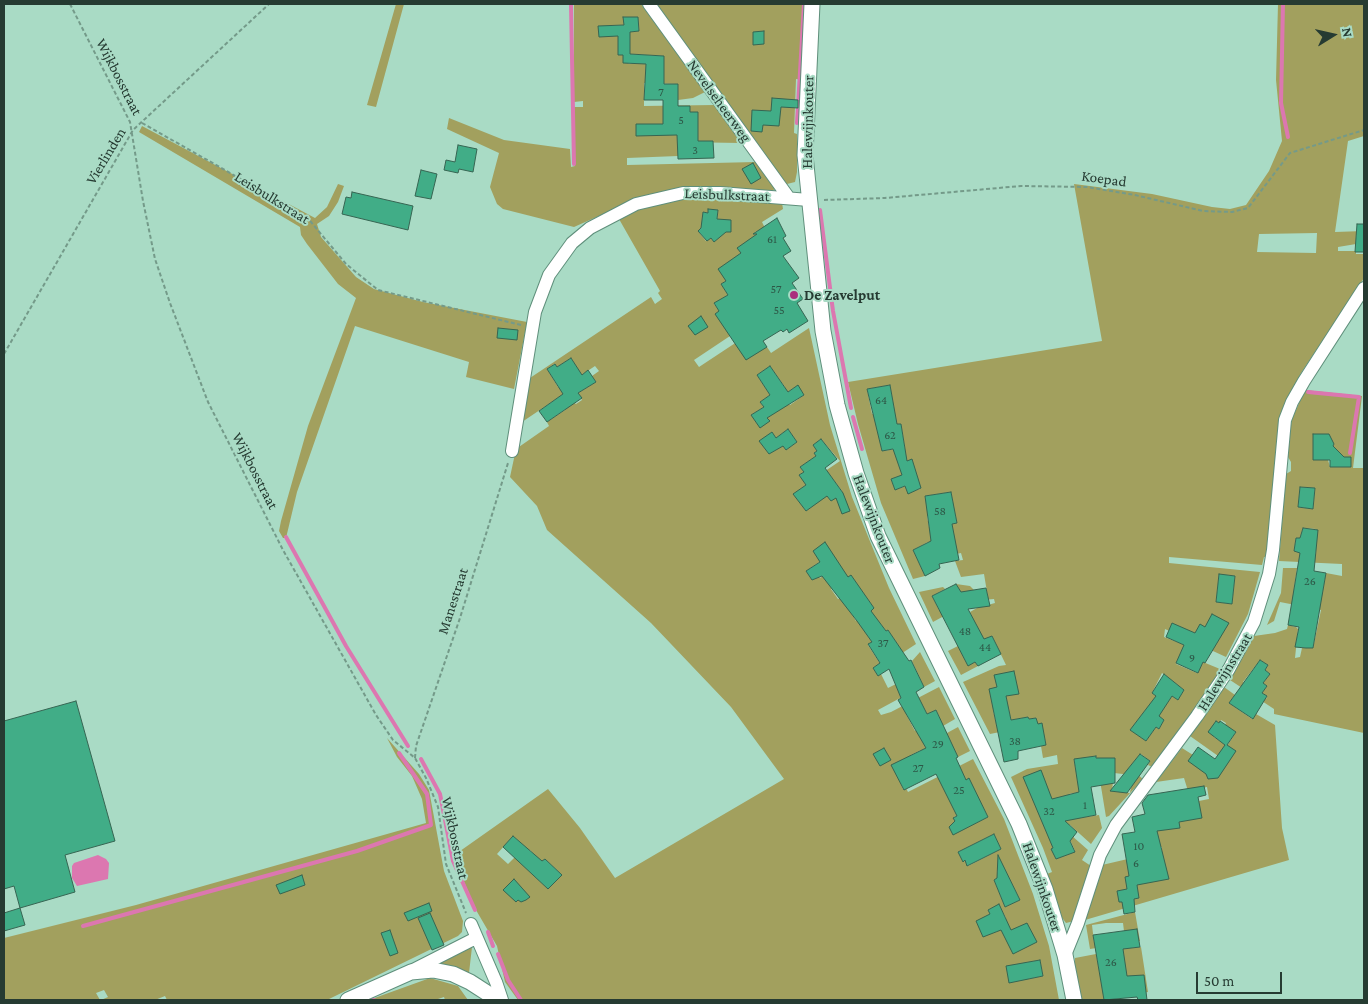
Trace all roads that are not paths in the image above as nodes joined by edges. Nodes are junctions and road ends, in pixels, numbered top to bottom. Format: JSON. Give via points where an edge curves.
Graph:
{"nodes":[{"id":1,"x":649,"y":4,"type":"edge"},
{"id":2,"x":812,"y":4,"type":"edge"},
{"id":3,"x":788,"y":198,"type":"junction"},
{"id":4,"x":809,"y":200,"type":"junction"},
{"id":5,"x":1364,"y":288,"type":"edge"},
{"id":6,"x":512,"y":451,"type":"road end"},
{"id":7,"x":471,"y":924,"type":"road end"},
{"id":8,"x":476,"y":938,"type":"junction"},
{"id":9,"x":1065,"y":954,"type":"junction"},
{"id":10,"x":411,"y":972,"type":"junction"},
{"id":11,"x":348,"y":1000,"type":"edge"},
{"id":12,"x":498,"y":1000,"type":"edge"},
{"id":13,"x":502,"y":1000,"type":"edge"},
{"id":14,"x":1074,"y":1000,"type":"edge"}],
"edges":[{"from":1,"to":3,"type":"street","name":"Nevelseheerweg"},
{"from":2,"to":4,"type":"street","name":"Halewijnkouter","via":[[805,155]]},
{"from":3,"to":4,"type":"street","name":"Leisbulkstraat"},
{"from":3,"to":6,"type":"street","name":"Leisbulkstraat","via":[[683,192],[628,208],[590,228],[572,243],[549,275],[541,293],[532,327]]},
{"from":4,"to":9,"type":"street","name":"Halewijnkouter","via":[[823,331],[837,404],[856,473],[878,536],[907,599],[1020,824]]},
{"from":5,"to":9,"type":"street","name":"Halewijnstraat","via":[[1292,402],[1285,420],[1273,550],[1254,622],[1237,656],[1197,716],[1116,825],[1100,855]]},
{"from":7,"to":8,"type":"street"},
{"from":8,"to":10,"type":"street"},
{"from":8,"to":13,"type":"street"},
{"from":9,"to":14,"type":"street","name":"Halewijnkouter"},
{"from":10,"to":11,"type":"street"},
{"from":10,"to":12,"type":"street","via":[[433,970],[453,974]]}]}
